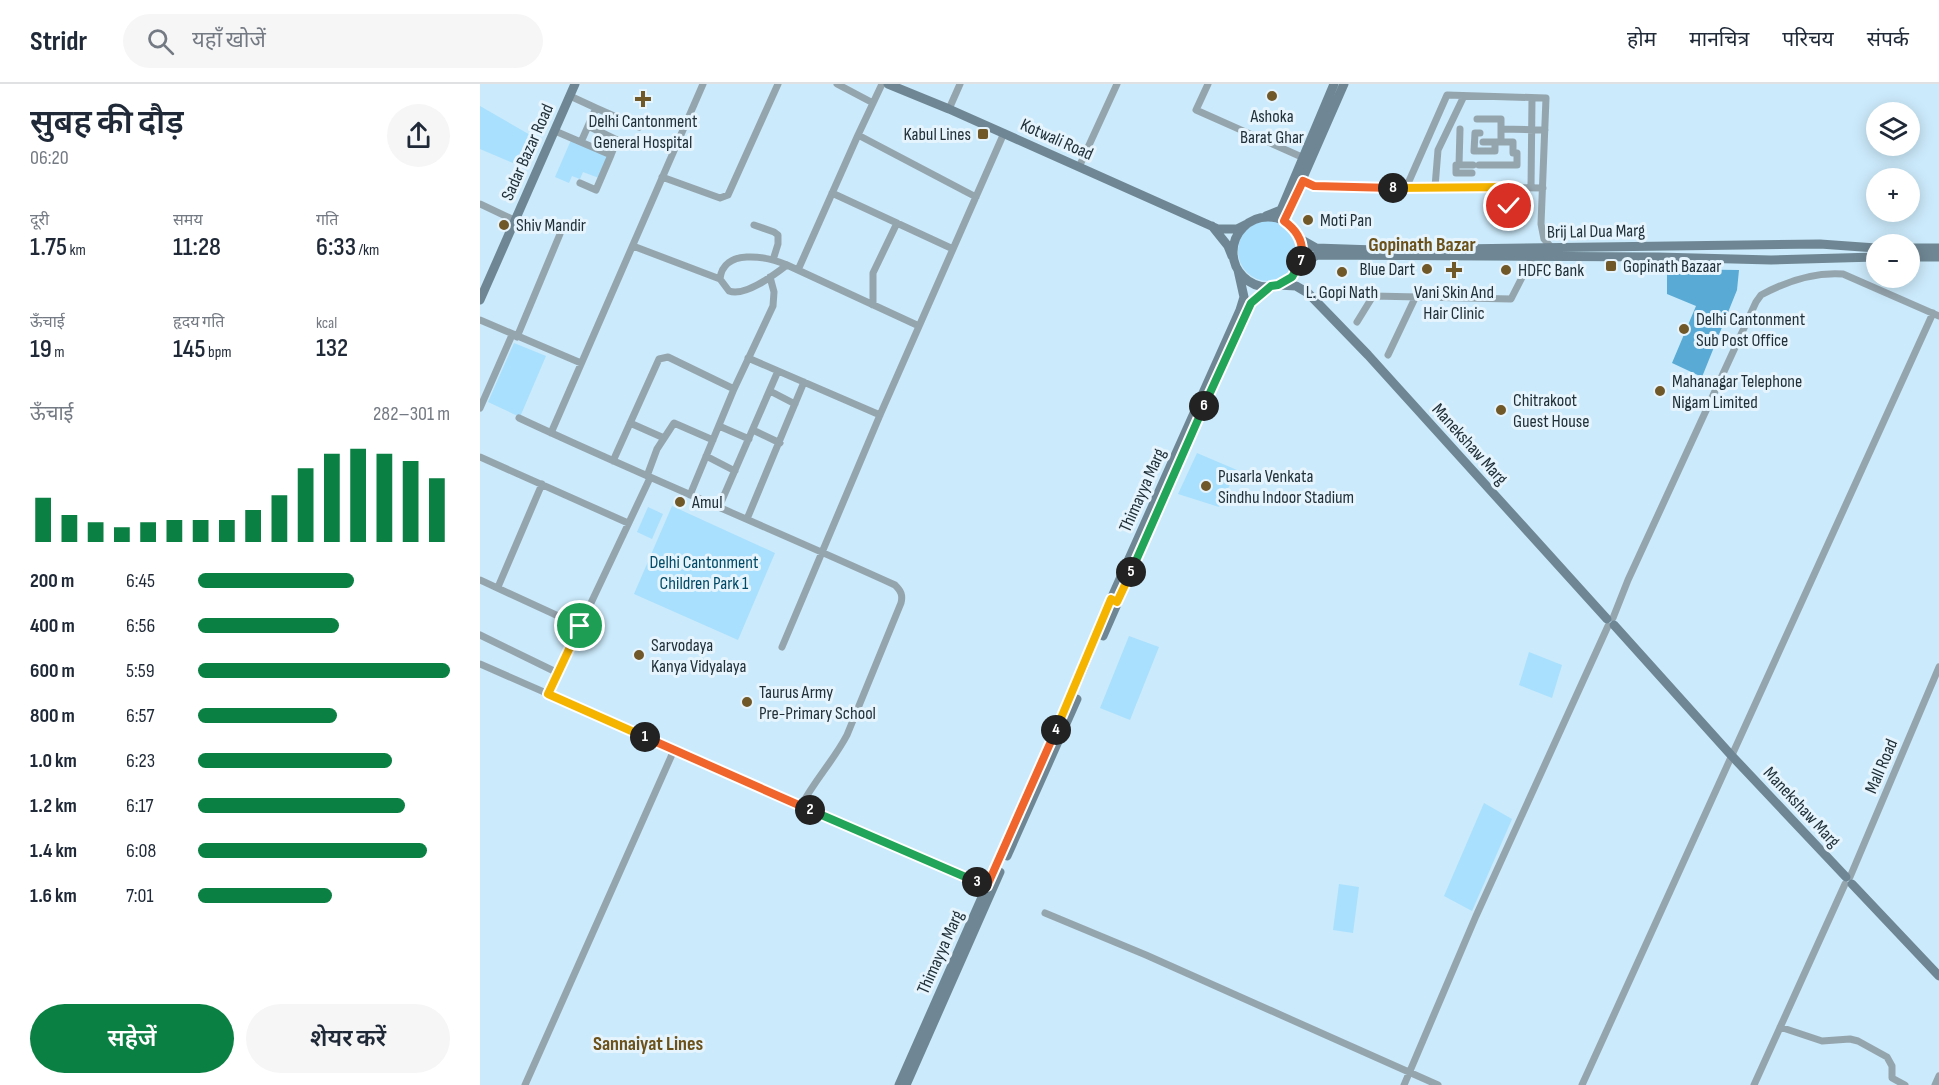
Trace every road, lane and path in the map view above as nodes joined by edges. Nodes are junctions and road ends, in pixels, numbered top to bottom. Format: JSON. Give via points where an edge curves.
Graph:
{"nodes":[{"id":1,"x":576,"y":84,"type":"edge"},
{"id":2,"x":703,"y":84,"type":"edge"},
{"id":3,"x":778,"y":84,"type":"edge"},
{"id":4,"x":837,"y":84,"type":"edge"},
{"id":5,"x":882,"y":84,"type":"edge"},
{"id":6,"x":888,"y":84,"type":"edge"},
{"id":7,"x":1117,"y":84,"type":"edge"},
{"id":8,"x":1208,"y":84,"type":"edge"},
{"id":9,"x":1334,"y":84,"type":"edge"},
{"id":10,"x":1344,"y":84,"type":"edge"},
{"id":11,"x":956,"y":85,"type":"edge"},
{"id":12,"x":570,"y":96,"type":"junction"},
{"id":13,"x":1464,"y":96,"type":"junction"},
{"id":14,"x":1532,"y":98,"type":"junction"},
{"id":15,"x":873,"y":103,"type":"junction"},
{"id":16,"x":596,"y":108,"type":"junction"},
{"id":17,"x":949,"y":109,"type":"junction"},
{"id":18,"x":1477,"y":119,"type":"dead end"},
{"id":19,"x":588,"y":126,"type":"junction"},
{"id":20,"x":639,"y":127,"type":"dead end"},
{"id":21,"x":1460,"y":129,"type":"dead end"},
{"id":22,"x":1501,"y":129,"type":"junction"},
{"id":23,"x":1532,"y":129,"type":"junction"},
{"id":24,"x":1545,"y":130,"type":"junction"},
{"id":25,"x":555,"y":131,"type":"junction"},
{"id":26,"x":1004,"y":133,"type":"junction"},
{"id":27,"x":1480,"y":133,"type":"dead end"},
{"id":28,"x":858,"y":135,"type":"junction"},
{"id":29,"x":581,"y":142,"type":"junction"},
{"id":30,"x":1483,"y":142,"type":"dead end"},
{"id":31,"x":1498,"y":142,"type":"junction"},
{"id":32,"x":611,"y":155,"type":"junction"},
{"id":33,"x":1304,"y":158,"type":"junction"},
{"id":34,"x":1455,"y":165,"type":"junction"},
{"id":35,"x":1079,"y":167,"type":"junction"},
{"id":36,"x":1472,"y":173,"type":"dead end"},
{"id":37,"x":663,"y":177,"type":"junction"},
{"id":38,"x":1303,"y":181,"type":"junction"},
{"id":39,"x":580,"y":183,"type":"dead end"},
{"id":40,"x":1509,"y":187,"type":"junction"},
{"id":41,"x":1406,"y":188,"type":"junction"},
{"id":42,"x":1435,"y":188,"type":"junction"},
{"id":43,"x":1532,"y":188,"type":"junction"},
{"id":44,"x":1543,"y":188,"type":"junction"},
{"id":45,"x":832,"y":194,"type":"junction"},
{"id":46,"x":976,"y":197,"type":"junction"},
{"id":47,"x":480,"y":204,"type":"edge"},
{"id":48,"x":1264,"y":217,"type":"junction"},
{"id":49,"x":514,"y":220,"type":"junction"},
{"id":50,"x":1284,"y":221,"type":"junction"},
{"id":51,"x":897,"y":223,"type":"junction"},
{"id":52,"x":1247,"y":224,"type":"junction"},
{"id":53,"x":1509,"y":224,"type":"dead end"},
{"id":54,"x":753,"y":225,"type":"dead end"},
{"id":55,"x":1212,"y":226,"type":"junction"},
{"id":56,"x":560,"y":234,"type":"dead end"},
{"id":57,"x":1300,"y":239,"type":"junction"},
{"id":58,"x":633,"y":246,"type":"junction"},
{"id":59,"x":1866,"y":247,"type":"edge"},
{"id":60,"x":1552,"y":248,"type":"junction"},
{"id":61,"x":1920,"y":248,"type":"edge"},
{"id":62,"x":1939,"y":248,"type":"edge"},
{"id":63,"x":953,"y":249,"type":"junction"},
{"id":64,"x":1316,"y":252,"type":"junction"},
{"id":65,"x":1533,"y":256,"type":"junction"},
{"id":66,"x":1866,"y":257,"type":"edge"},
{"id":67,"x":1920,"y":257,"type":"edge"},
{"id":68,"x":1939,"y":257,"type":"edge"},
{"id":69,"x":773,"y":260,"type":"junction"},
{"id":70,"x":787,"y":265,"type":"junction"},
{"id":71,"x":1236,"y":266,"type":"junction"},
{"id":72,"x":1298,"y":268,"type":"junction"},
{"id":73,"x":798,"y":270,"type":"junction"},
{"id":74,"x":770,"y":277,"type":"junction"},
{"id":75,"x":720,"y":279,"type":"junction"},
{"id":76,"x":1274,"y":285,"type":"junction"},
{"id":77,"x":1308,"y":293,"type":"junction"},
{"id":78,"x":1416,"y":296,"type":"junction"},
{"id":79,"x":480,"y":300,"type":"edge"},
{"id":80,"x":873,"y":305,"type":"junction"},
{"id":81,"x":1936,"y":314,"type":"edge"},
{"id":82,"x":480,"y":320,"type":"edge"},
{"id":83,"x":1358,"y":322,"type":"dead end"},
{"id":84,"x":919,"y":326,"type":"junction"},
{"id":85,"x":514,"y":336,"type":"junction"},
{"id":86,"x":1388,"y":355,"type":"dead end"},
{"id":87,"x":748,"y":358,"type":"junction"},
{"id":88,"x":581,"y":363,"type":"junction"},
{"id":89,"x":778,"y":371,"type":"junction"},
{"id":90,"x":804,"y":382,"type":"junction"},
{"id":91,"x":480,"y":383,"type":"edge"},
{"id":92,"x":489,"y":387,"type":"junction"},
{"id":93,"x":734,"y":389,"type":"junction"},
{"id":94,"x":770,"y":391,"type":"junction"},
{"id":95,"x":795,"y":404,"type":"junction"},
{"id":96,"x":480,"y":408,"type":"edge"},
{"id":97,"x":880,"y":415,"type":"junction"},
{"id":98,"x":519,"y":418,"type":"dead end"},
{"id":99,"x":630,"y":423,"type":"junction"},
{"id":100,"x":719,"y":426,"type":"junction"},
{"id":101,"x":753,"y":430,"type":"junction"},
{"id":102,"x":551,"y":433,"type":"junction"},
{"id":103,"x":664,"y":438,"type":"junction"},
{"id":104,"x":749,"y":439,"type":"junction"},
{"id":105,"x":713,"y":440,"type":"junction"},
{"id":106,"x":780,"y":443,"type":"junction"},
{"id":107,"x":480,"y":456,"type":"edge"},
{"id":108,"x":706,"y":456,"type":"junction"},
{"id":109,"x":613,"y":461,"type":"junction"},
{"id":110,"x":735,"y":471,"type":"junction"},
{"id":111,"x":648,"y":477,"type":"junction"},
{"id":112,"x":542,"y":484,"type":"junction"},
{"id":113,"x":690,"y":495,"type":"junction"},
{"id":114,"x":719,"y":507,"type":"junction"},
{"id":115,"x":747,"y":519,"type":"junction"},
{"id":116,"x":628,"y":523,"type":"junction"},
{"id":117,"x":822,"y":551,"type":"junction"},
{"id":118,"x":480,"y":580,"type":"edge"},
{"id":119,"x":498,"y":587,"type":"junction"},
{"id":120,"x":1114,"y":600,"type":"junction"},
{"id":121,"x":1610,"y":622,"type":"junction"},
{"id":122,"x":580,"y":626,"type":"junction"},
{"id":123,"x":480,"y":635,"type":"edge"},
{"id":124,"x":782,"y":647,"type":"dead end"},
{"id":125,"x":480,"y":664,"type":"edge"},
{"id":126,"x":1939,"y":667,"type":"edge"},
{"id":127,"x":558,"y":673,"type":"junction"},
{"id":128,"x":548,"y":694,"type":"junction"},
{"id":129,"x":674,"y":750,"type":"junction"},
{"id":130,"x":1731,"y":755,"type":"junction"},
{"id":131,"x":801,"y":806,"type":"junction"},
{"id":132,"x":1848,"y":881,"type":"junction"},
{"id":133,"x":987,"y":886,"type":"junction"},
{"id":134,"x":1045,"y":913,"type":"dead end"},
{"id":135,"x":1939,"y":976,"type":"edge"},
{"id":136,"x":1780,"y":1027,"type":"junction"},
{"id":137,"x":1410,"y":1073,"type":"junction"},
{"id":138,"x":1939,"y":1076,"type":"edge"},
{"id":139,"x":525,"y":1085,"type":"edge"},
{"id":140,"x":899,"y":1085,"type":"edge"},
{"id":141,"x":906,"y":1085,"type":"edge"},
{"id":142,"x":1404,"y":1085,"type":"edge"},
{"id":143,"x":1438,"y":1085,"type":"edge"},
{"id":144,"x":1582,"y":1085,"type":"edge"},
{"id":145,"x":1754,"y":1085,"type":"edge"},
{"id":146,"x":1905,"y":1085,"type":"edge"},
{"id":147,"x":1935,"y":1085,"type":"edge"}],
"edges":[{"from":1,"to":12,"type":"street","name":"Sadar Bazar Road"},
{"from":2,"to":37,"type":"street"},
{"from":3,"to":37,"type":"street","via":[[729,195],[720,198]]},
{"from":4,"to":15,"type":"street"},
{"from":5,"to":15,"type":"street"},
{"from":6,"to":17,"type":"street","name":"Kotwali Road"},
{"from":7,"to":35,"type":"street"},
{"from":8,"to":33,"type":"street","via":[[1196,110]]},
{"from":9,"to":33,"type":"street"},
{"from":10,"to":38,"type":"street"},
{"from":11,"to":17,"type":"street"},
{"from":12,"to":16,"type":"street"},
{"from":12,"to":25,"type":"street","name":"Sadar Bazar Road"},
{"from":13,"to":14,"type":"street"},
{"from":13,"to":41,"type":"street","via":[[1447,96]]},
{"from":13,"to":42,"type":"street","via":[[1438,150]]},
{"from":14,"to":23,"type":"street"},
{"from":14,"to":24,"type":"street","via":[[1546,98]]},
{"from":15,"to":28,"type":"street"},
{"from":16,"to":19,"type":"street"},
{"from":16,"to":20,"type":"street"},
{"from":17,"to":26,"type":"street","name":"Kotwali Road"},
{"from":18,"to":22,"type":"street","via":[[1501,119]]},
{"from":19,"to":29,"type":"street"},
{"from":19,"to":32,"type":"street","via":[[617,140]]},
{"from":21,"to":34,"type":"street"},
{"from":22,"to":23,"type":"street"},
{"from":22,"to":31,"type":"street"},
{"from":23,"to":24,"type":"street"},
{"from":23,"to":43,"type":"street"},
{"from":24,"to":44,"type":"street"},
{"from":25,"to":29,"type":"street"},
{"from":25,"to":49,"type":"street","name":"Sadar Bazar Road"},
{"from":26,"to":35,"type":"street","name":"Kotwali Road"},
{"from":26,"to":46,"type":"street"},
{"from":27,"to":31,"type":"street","via":[[1475,133],[1474,151],[1495,151]]},
{"from":28,"to":45,"type":"street"},
{"from":28,"to":46,"type":"street"},
{"from":29,"to":32,"type":"street"},
{"from":30,"to":31,"type":"street"},
{"from":31,"to":34,"type":"street","via":[[1514,142],[1516,165]]},
{"from":32,"to":39,"type":"street","via":[[596,190]]},
{"from":33,"to":48,"type":"street","via":[[1281,210]]},
{"from":34,"to":36,"type":"street","via":[[1453,173]]},
{"from":35,"to":55,"type":"street","name":"Kotwali Road"},
{"from":37,"to":58,"type":"street"},
{"from":38,"to":41,"type":"street","via":[[1314,186]]},
{"from":38,"to":50,"type":"street"},
{"from":40,"to":42,"type":"street"},
{"from":40,"to":43,"type":"street"},
{"from":40,"to":53,"type":"street"},
{"from":41,"to":42,"type":"street"},
{"from":43,"to":44,"type":"street"},
{"from":44,"to":60,"type":"street","via":[[1541,224]]},
{"from":45,"to":51,"type":"street"},
{"from":45,"to":73,"type":"street"},
{"from":46,"to":63,"type":"street"},
{"from":47,"to":49,"type":"street"},
{"from":48,"to":50,"type":"street"},
{"from":48,"to":52,"type":"street"},
{"from":49,"to":79,"type":"street","name":"Sadar Bazar Road"},
{"from":50,"to":57,"type":"street"},
{"from":51,"to":63,"type":"street"},
{"from":51,"to":80,"type":"street","via":[[873,273]]},
{"from":52,"to":55,"type":"street","via":[[1228,230]]},
{"from":52,"to":71,"type":"street","via":[[1234,242]]},
{"from":54,"to":69,"type":"street","via":[[778,235]]},
{"from":55,"to":71,"type":"street","via":[[1228,246]]},
{"from":56,"to":85,"type":"street"},
{"from":57,"to":64,"type":"street"},
{"from":57,"to":72,"type":"street"},
{"from":58,"to":75,"type":"street"},
{"from":58,"to":88,"type":"street"},
{"from":59,"to":60,"type":"street","name":"Brij Lal Dua Marg","via":[[1820,244]]},
{"from":60,"to":64,"type":"street","name":"Brij Lal Dua Marg"},
{"from":61,"to":62,"type":"street"},
{"from":63,"to":84,"type":"street"},
{"from":64,"to":65,"type":"street","name":"Brij Lal Dua Marg"},
{"from":64,"to":72,"type":"street"},
{"from":65,"to":66,"type":"street","name":"Brij Lal Dua Marg","via":[[1771,260]]},
{"from":65,"to":78,"type":"street","via":[[1511,299]]},
{"from":67,"to":68,"type":"street"},
{"from":69,"to":70,"type":"street"},
{"from":69,"to":75,"type":"street","via":[[744,257],[726,264]]},
{"from":70,"to":73,"type":"street"},
{"from":70,"to":74,"type":"street"},
{"from":71,"to":76,"type":"street","via":[[1252,283]]},
{"from":71,"to":120,"type":"street","name":"Thimayya Marg","via":[[1244,297],[1240,310]]},
{"from":72,"to":76,"type":"street","via":[[1292,277]]},
{"from":72,"to":77,"type":"street","name":"Manekshaw Marg"},
{"from":73,"to":80,"type":"street"},
{"from":74,"to":75,"type":"street","via":[[747,290],[733,292]]},
{"from":74,"to":87,"type":"street","via":[[772,306]]},
{"from":76,"to":77,"type":"street","via":[[1296,286]]},
{"from":76,"to":120,"type":"street","name":"Thimayya Marg","via":[[1253,300],[1245,314]]},
{"from":77,"to":121,"type":"street","name":"Manekshaw Marg"},
{"from":78,"to":83,"type":"street","via":[[1373,296]]},
{"from":78,"to":86,"type":"street"},
{"from":80,"to":84,"type":"street"},
{"from":81,"to":121,"type":"street","via":[[1843,274],[1811,276],[1761,295]]},
{"from":81,"to":130,"type":"street"},
{"from":82,"to":85,"type":"street"},
{"from":84,"to":97,"type":"street"},
{"from":85,"to":88,"type":"street"},
{"from":85,"to":92,"type":"street"},
{"from":87,"to":89,"type":"street"},
{"from":87,"to":93,"type":"street"},
{"from":88,"to":102,"type":"street"},
{"from":89,"to":90,"type":"street"},
{"from":89,"to":94,"type":"street"},
{"from":90,"to":95,"type":"street"},
{"from":90,"to":97,"type":"street"},
{"from":91,"to":92,"type":"street"},
{"from":92,"to":96,"type":"street"},
{"from":93,"to":99,"type":"street","via":[[663,357]]},
{"from":93,"to":100,"type":"street"},
{"from":94,"to":95,"type":"street"},
{"from":94,"to":101,"type":"street"},
{"from":95,"to":106,"type":"street"},
{"from":97,"to":117,"type":"street"},
{"from":98,"to":102,"type":"street"},
{"from":99,"to":103,"type":"street"},
{"from":99,"to":109,"type":"street"},
{"from":100,"to":104,"type":"street"},
{"from":100,"to":105,"type":"street"},
{"from":101,"to":104,"type":"street"},
{"from":101,"to":106,"type":"street"},
{"from":102,"to":109,"type":"street"},
{"from":103,"to":105,"type":"street","via":[[676,422]]},
{"from":103,"to":111,"type":"street"},
{"from":104,"to":110,"type":"street"},
{"from":105,"to":108,"type":"street"},
{"from":106,"to":115,"type":"street"},
{"from":107,"to":112,"type":"street"},
{"from":108,"to":110,"type":"street"},
{"from":108,"to":113,"type":"street"},
{"from":109,"to":111,"type":"street"},
{"from":110,"to":114,"type":"street"},
{"from":111,"to":113,"type":"street"},
{"from":111,"to":116,"type":"street"},
{"from":112,"to":116,"type":"street"},
{"from":112,"to":119,"type":"street"},
{"from":113,"to":114,"type":"street"},
{"from":114,"to":115,"type":"street"},
{"from":115,"to":117,"type":"street"},
{"from":116,"to":122,"type":"street"},
{"from":117,"to":124,"type":"street"},
{"from":117,"to":131,"type":"street","via":[[895,585],[903,596],[847,735]]},
{"from":118,"to":119,"type":"street"},
{"from":119,"to":122,"type":"street"},
{"from":120,"to":133,"type":"street","name":"Thimayya Marg"},
{"from":120,"to":141,"type":"street","name":"Thimayya Marg","via":[[1064,727]]},
{"from":121,"to":130,"type":"street","name":"Manekshaw Marg"},
{"from":121,"to":137,"type":"street","via":[[1476,916]]},
{"from":122,"to":127,"type":"street"},
{"from":123,"to":127,"type":"street"},
{"from":125,"to":128,"type":"street"},
{"from":126,"to":132,"type":"street","name":"Mall Road"},
{"from":127,"to":128,"type":"street"},
{"from":128,"to":129,"type":"street"},
{"from":129,"to":131,"type":"street"},
{"from":129,"to":139,"type":"street"},
{"from":130,"to":132,"type":"street","name":"Manekshaw Marg"},
{"from":130,"to":144,"type":"street"},
{"from":131,"to":133,"type":"street"},
{"from":132,"to":135,"type":"street","name":"Manekshaw Marg"},
{"from":132,"to":136,"type":"street","name":"Mall Road"},
{"from":133,"to":140,"type":"street","name":"Thimayya Marg"},
{"from":134,"to":137,"type":"street"},
{"from":136,"to":145,"type":"street","name":"Mall Road"},
{"from":136,"to":146,"type":"street","via":[[1822,1041],[1858,1041],[1887,1057],[1893,1079]]},
{"from":137,"to":142,"type":"street"},
{"from":137,"to":143,"type":"street"},
{"from":138,"to":147,"type":"street"}]}
